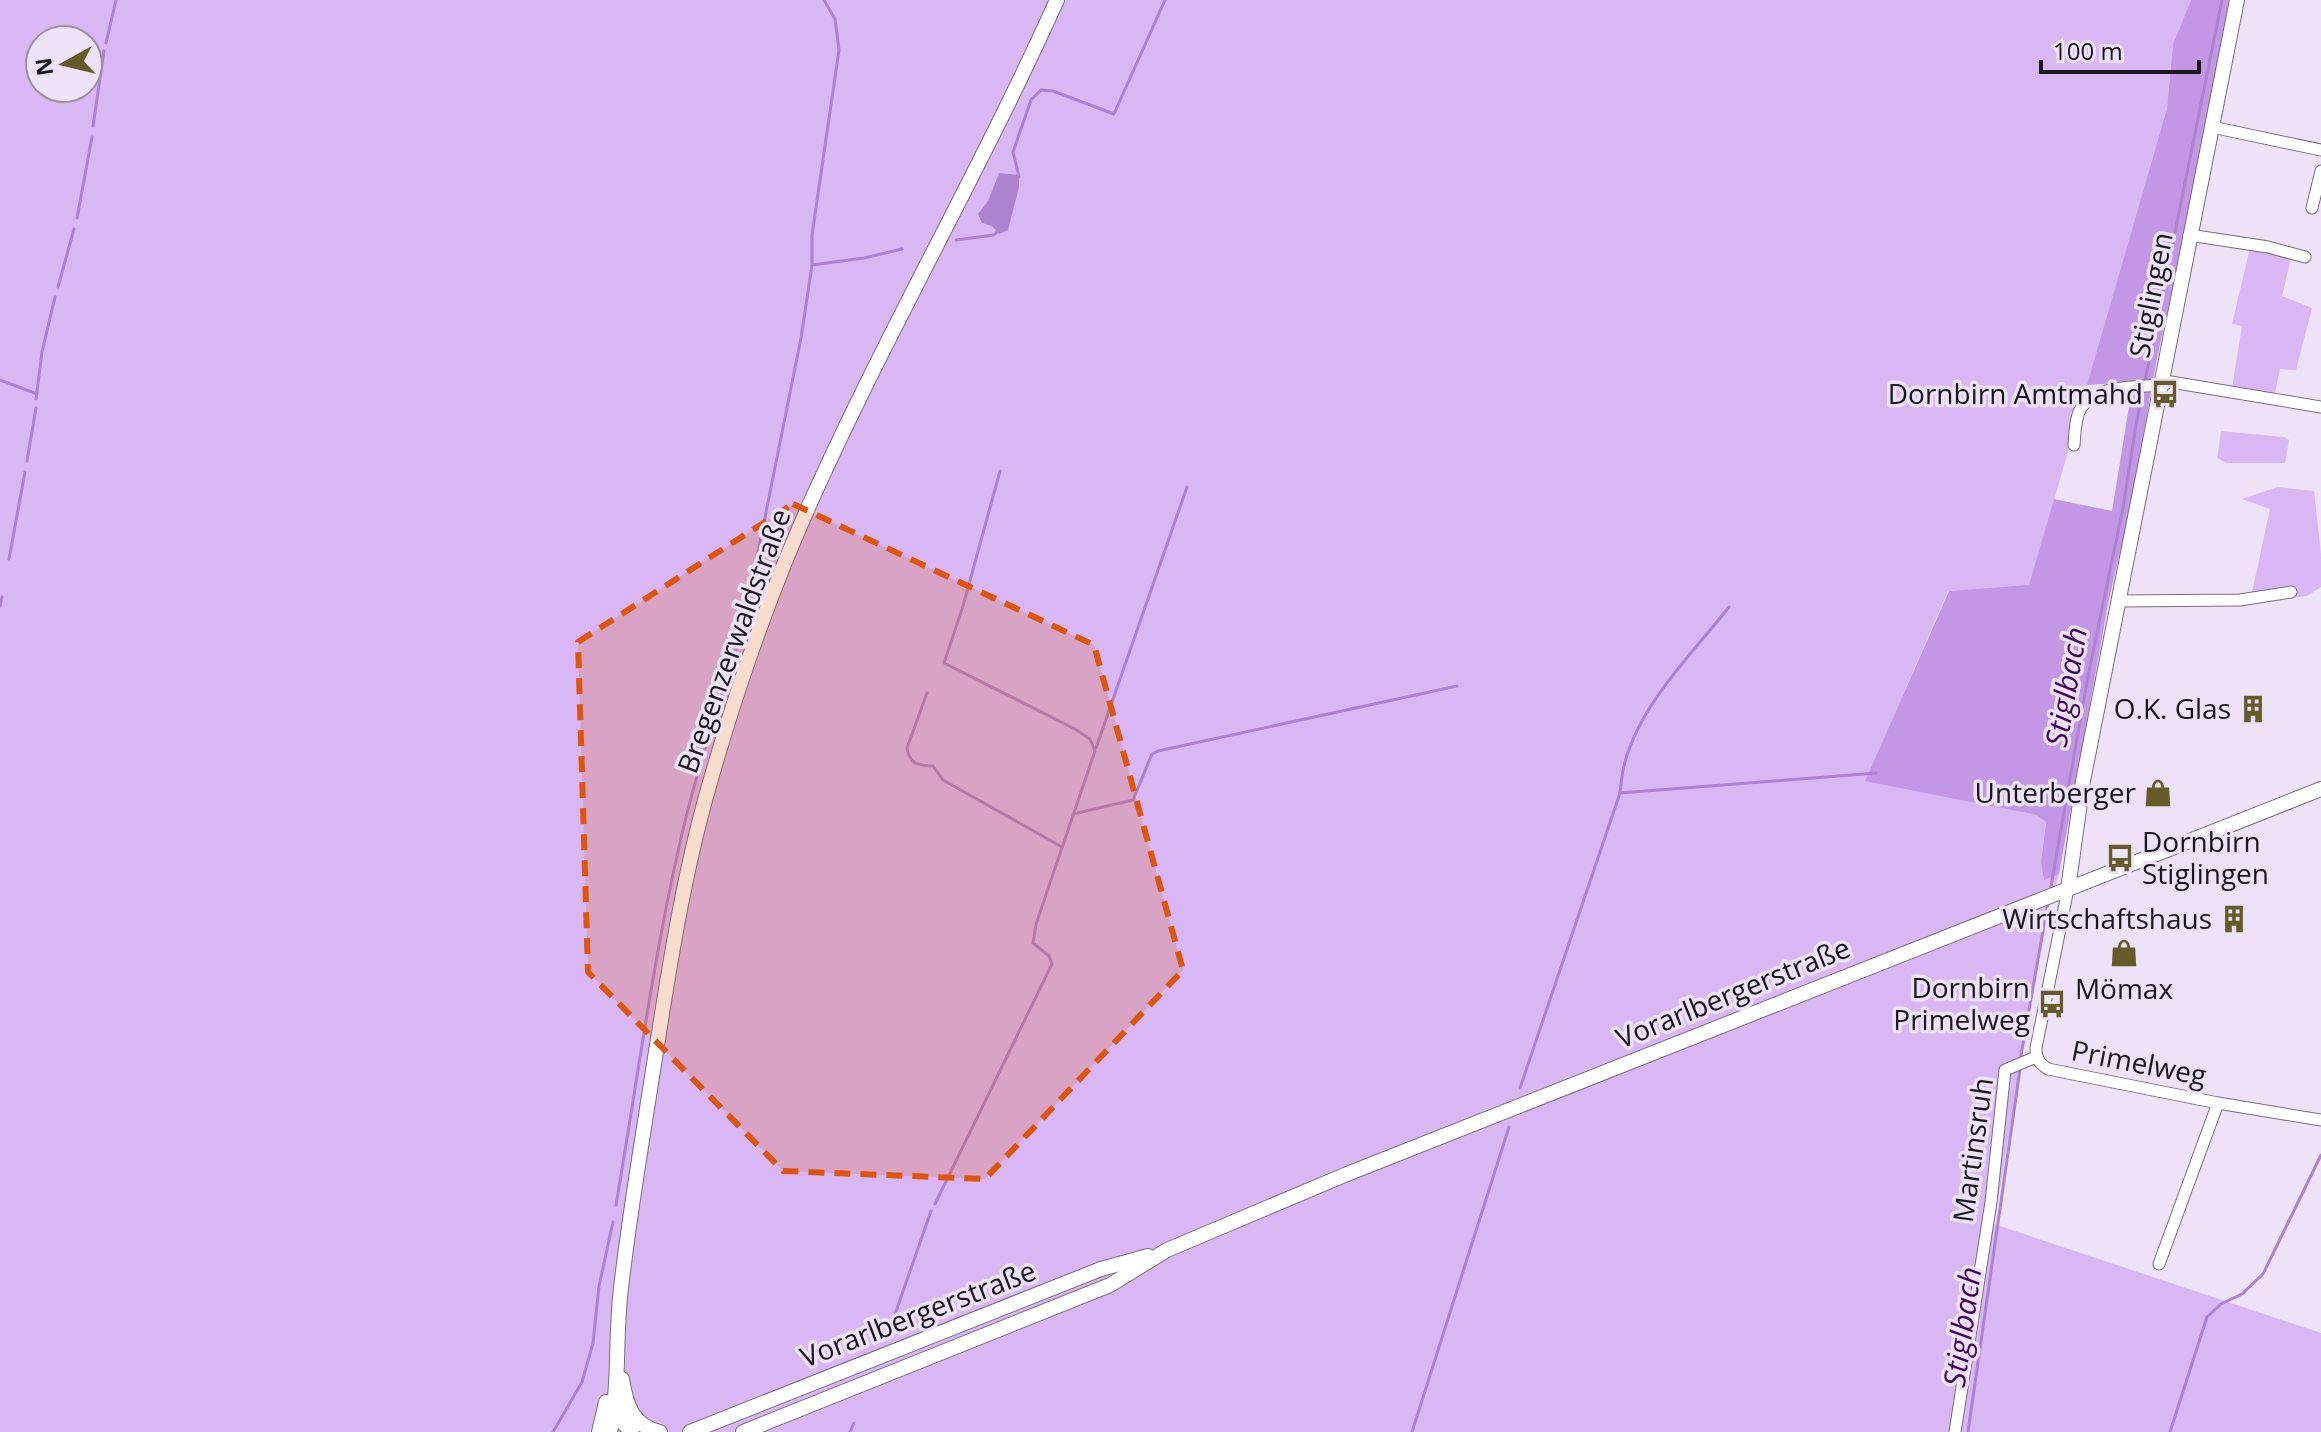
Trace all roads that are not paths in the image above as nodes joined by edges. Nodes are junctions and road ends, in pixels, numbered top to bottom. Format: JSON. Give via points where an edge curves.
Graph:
{"nodes":[{"id":1,"x":1057,"y":0,"type":"edge"},
{"id":2,"x":2237,"y":0,"type":"edge"},
{"id":3,"x":2212,"y":127,"type":"junction"},
{"id":4,"x":2321,"y":150,"type":"edge"},
{"id":5,"x":2321,"y":171,"type":"edge"},
{"id":6,"x":2312,"y":208,"type":"dead end"},
{"id":7,"x":2189,"y":235,"type":"junction"},
{"id":8,"x":2305,"y":257,"type":"dead end"},
{"id":9,"x":2155,"y":387,"type":"junction"},
{"id":10,"x":2321,"y":407,"type":"edge"},
{"id":11,"x":2074,"y":445,"type":"dead end"},
{"id":12,"x":2291,"y":592,"type":"dead end"},
{"id":13,"x":2120,"y":601,"type":"junction"},
{"id":14,"x":2321,"y":789,"type":"edge"},
{"id":15,"x":2065,"y":890,"type":"junction"},
{"id":16,"x":2032,"y":1059,"type":"junction"},
{"id":17,"x":2218,"y":1103,"type":"junction"},
{"id":18,"x":2321,"y":1120,"type":"edge"},
{"id":19,"x":1167,"y":1250,"type":"junction"},
{"id":20,"x":2159,"y":1264,"type":"dead end"},
{"id":21,"x":615,"y":1360,"type":"junction"},
{"id":22,"x":615,"y":1398,"type":"junction"},
{"id":23,"x":599,"y":1432,"type":"edge"},
{"id":24,"x":610,"y":1432,"type":"edge"},
{"id":25,"x":632,"y":1432,"type":"edge"},
{"id":26,"x":660,"y":1432,"type":"edge"},
{"id":27,"x":690,"y":1432,"type":"edge"},
{"id":28,"x":743,"y":1432,"type":"edge"},
{"id":29,"x":1955,"y":1432,"type":"edge"}],
"edges":[{"from":1,"to":21,"type":"main road","name":"Bregenzerwaldstraße","via":[[811,501],[736,696],[679,917],[621,1287]]},
{"from":2,"to":3,"type":"main road","name":"Stiglingen"},
{"from":3,"to":4,"type":"street"},
{"from":3,"to":7,"type":"main road","name":"Stiglingen"},
{"from":5,"to":6,"type":"street"},
{"from":7,"to":8,"type":"street"},
{"from":7,"to":9,"type":"main road","name":"Stiglingen"},
{"from":9,"to":10,"type":"street","via":[[2171,382]]},
{"from":9,"to":11,"type":"street","via":[[2104,392],[2086,402]]},
{"from":9,"to":13,"type":"main road","name":"Stiglingen"},
{"from":12,"to":13,"type":"street","via":[[2240,600]]},
{"from":13,"to":15,"type":"main road","name":"Stiglingen"},
{"from":14,"to":15,"type":"main road","name":"Vorarlbergerstraße"},
{"from":15,"to":16,"type":"street","name":"Primelweg"},
{"from":15,"to":19,"type":"main road","name":"Vorarlbergerstraße"},
{"from":16,"to":17,"type":"street","name":"Primelweg","via":[[2048,1069]]},
{"from":16,"to":29,"type":"street","name":"Martinsruh","via":[[2005,1070],[1991,1202]]},
{"from":17,"to":18,"type":"street","name":"Primelweg"},
{"from":17,"to":20,"type":"street","name":"Primelweg"},
{"from":19,"to":27,"type":"main road","name":"Vorarlbergerstraße","via":[[1101,1269]]},
{"from":19,"to":28,"type":"main road","name":"Vorarlbergerstraße","via":[[1110,1285]]},
{"from":21,"to":22,"type":"main road","name":"Bregenzerwaldstraße"},
{"from":21,"to":23,"type":"main road","via":[[608,1372]]},
{"from":21,"to":26,"type":"main road","via":[[630,1412],[642,1425]]},
{"from":22,"to":24,"type":"main road","name":"Bregenzerwaldstraße"},
{"from":22,"to":25,"type":"main road","name":"Bregenzerwaldstraße"}]}
